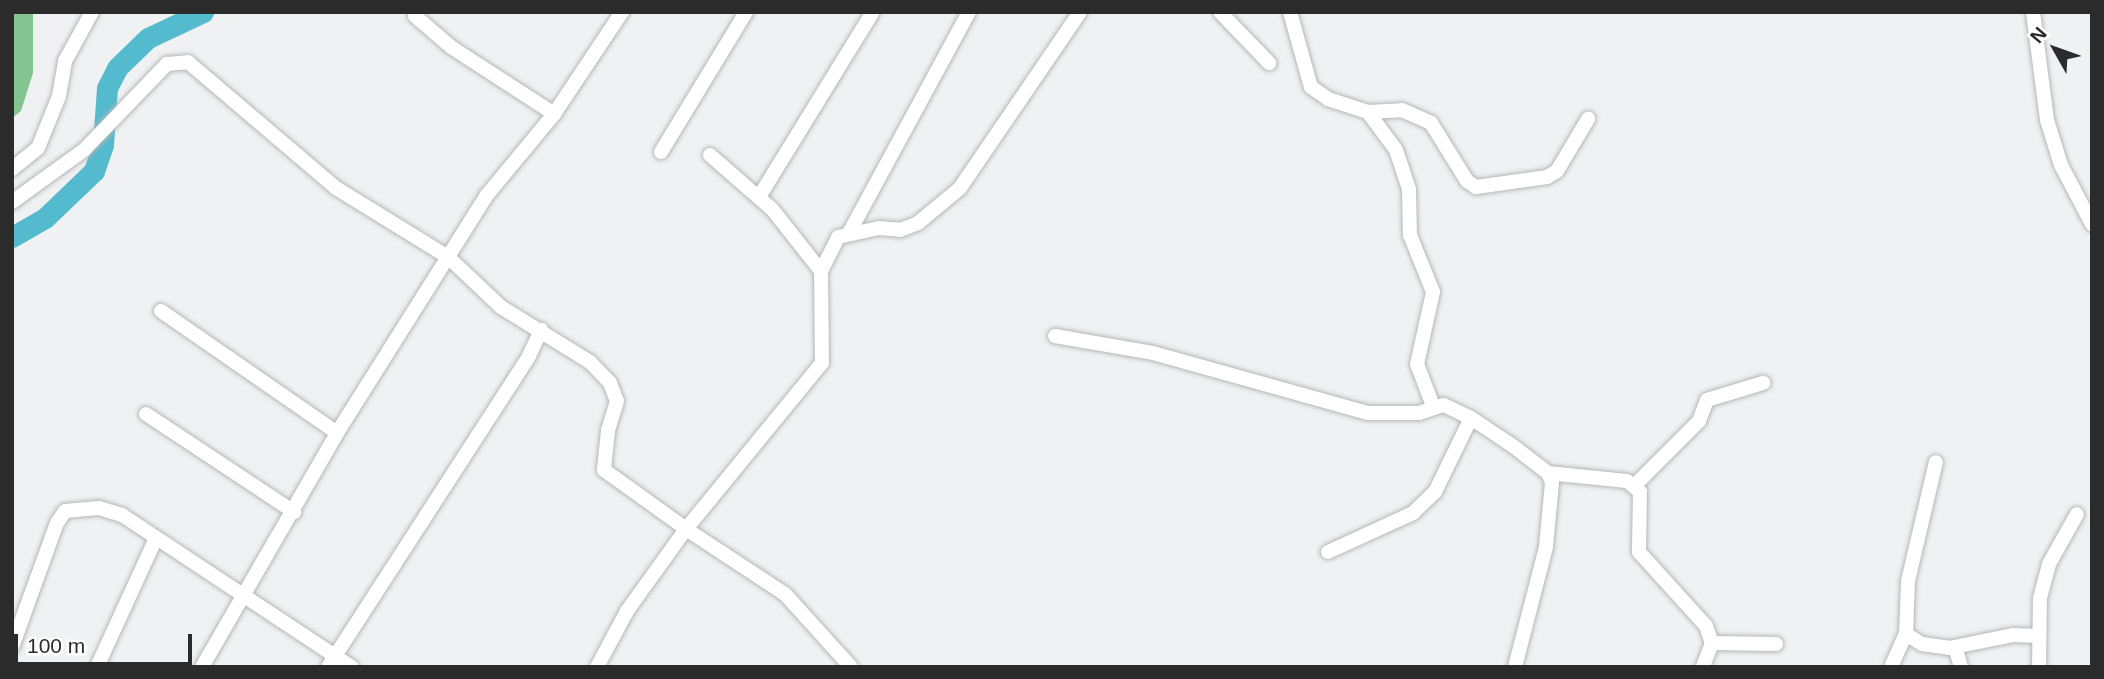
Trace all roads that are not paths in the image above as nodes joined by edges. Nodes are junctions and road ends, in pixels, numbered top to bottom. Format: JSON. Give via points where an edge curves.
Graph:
{"nodes":[{"id":1,"x":92,"y":12,"type":"edge"},
{"id":2,"x":622,"y":12,"type":"edge"},
{"id":3,"x":747,"y":12,"type":"edge"},
{"id":4,"x":873,"y":12,"type":"edge"},
{"id":5,"x":970,"y":12,"type":"edge"},
{"id":6,"x":1080,"y":12,"type":"edge"},
{"id":7,"x":1220,"y":12,"type":"edge"},
{"id":8,"x":1290,"y":12,"type":"edge"},
{"id":9,"x":2033,"y":12,"type":"edge"},
{"id":10,"x":415,"y":16,"type":"dead end"},
{"id":11,"x":1269,"y":63,"type":"dead end"},
{"id":12,"x":1368,"y":112,"type":"junction"},
{"id":13,"x":554,"y":114,"type":"junction"},
{"id":14,"x":1588,"y":119,"type":"dead end"},
{"id":15,"x":661,"y":152,"type":"dead end"},
{"id":16,"x":710,"y":155,"type":"dead end"},
{"id":17,"x":12,"y":169,"type":"edge"},
{"id":18,"x":759,"y":197,"type":"junction"},
{"id":19,"x":12,"y":202,"type":"edge"},
{"id":20,"x":2092,"y":224,"type":"edge"},
{"id":21,"x":849,"y":233,"type":"junction"},
{"id":22,"x":448,"y":257,"type":"junction"},
{"id":23,"x":821,"y":271,"type":"junction"},
{"id":24,"x":161,"y":311,"type":"dead end"},
{"id":25,"x":541,"y":330,"type":"junction"},
{"id":26,"x":1055,"y":336,"type":"dead end"},
{"id":27,"x":1763,"y":383,"type":"dead end"},
{"id":28,"x":1433,"y":406,"type":"junction"},
{"id":29,"x":146,"y":414,"type":"dead end"},
{"id":30,"x":1471,"y":418,"type":"junction"},
{"id":31,"x":337,"y":433,"type":"junction"},
{"id":32,"x":1936,"y":462,"type":"dead end"},
{"id":33,"x":1548,"y":473,"type":"junction"},
{"id":34,"x":1634,"y":486,"type":"junction"},
{"id":35,"x":294,"y":512,"type":"junction"},
{"id":36,"x":2077,"y":514,"type":"dead end"},
{"id":37,"x":686,"y":529,"type":"junction"},
{"id":38,"x":156,"y":538,"type":"junction"},
{"id":39,"x":1328,"y":552,"type":"dead end"},
{"id":40,"x":246,"y":596,"type":"junction"},
{"id":41,"x":1906,"y":634,"type":"junction"},
{"id":42,"x":2039,"y":636,"type":"junction"},
{"id":43,"x":1712,"y":643,"type":"junction"},
{"id":44,"x":1776,"y":644,"type":"dead end"},
{"id":45,"x":12,"y":647,"type":"edge"},
{"id":46,"x":1955,"y":647,"type":"junction"},
{"id":47,"x":332,"y":661,"type":"edge"},
{"id":48,"x":97,"y":667,"type":"edge"},
{"id":49,"x":202,"y":667,"type":"edge"},
{"id":50,"x":352,"y":667,"type":"edge"},
{"id":51,"x":597,"y":667,"type":"edge"},
{"id":52,"x":850,"y":667,"type":"edge"},
{"id":53,"x":1515,"y":667,"type":"edge"},
{"id":54,"x":1703,"y":667,"type":"edge"},
{"id":55,"x":1891,"y":667,"type":"edge"},
{"id":56,"x":1961,"y":667,"type":"edge"},
{"id":57,"x":2039,"y":667,"type":"edge"}],
"edges":[{"from":1,"to":17,"type":"street","via":[[65,61],[58,96],[38,148]]},
{"from":2,"to":13,"type":"street"},
{"from":3,"to":15,"type":"street"},
{"from":4,"to":18,"type":"street"},
{"from":5,"to":21,"type":"street"},
{"from":6,"to":21,"type":"street","via":[[960,188],[918,223],[900,230]]},
{"from":7,"to":11,"type":"street"},
{"from":8,"to":12,"type":"street","via":[[1311,87],[1328,99]]},
{"from":9,"to":20,"type":"street","via":[[2047,120],[2062,165]]},
{"from":10,"to":13,"type":"street","via":[[451,47]]},
{"from":12,"to":14,"type":"street","via":[[1402,110],[1431,123],[1467,181],[1476,187],[1547,177],[1557,171]]},
{"from":12,"to":28,"type":"street","via":[[1396,150],[1409,189],[1410,235],[1433,292],[1417,364]]},
{"from":13,"to":22,"type":"street","via":[[487,195]]},
{"from":16,"to":18,"type":"street"},
{"from":18,"to":23,"type":"street"},
{"from":19,"to":22,"type":"street","via":[[84,150],[167,64],[188,62],[336,188]]},
{"from":21,"to":23,"type":"street","via":[[838,237]]},
{"from":22,"to":25,"type":"street","via":[[501,307]]},
{"from":22,"to":31,"type":"street"},
{"from":23,"to":37,"type":"street","via":[[822,363]]},
{"from":24,"to":31,"type":"street"},
{"from":25,"to":37,"type":"street","via":[[590,362],[610,383],[617,401],[604,470]]},
{"from":25,"to":47,"type":"street","via":[[529,356]]},
{"from":26,"to":28,"type":"street","via":[[1153,353],[1367,414],[1419,413]]},
{"from":27,"to":34,"type":"street","via":[[1707,400],[1699,421]]},
{"from":28,"to":30,"type":"street"},
{"from":29,"to":35,"type":"street"},
{"from":30,"to":33,"type":"street"},
{"from":30,"to":39,"type":"street","via":[[1435,492],[1413,513]]},
{"from":31,"to":35,"type":"street"},
{"from":32,"to":41,"type":"street","via":[[1908,581]]},
{"from":33,"to":34,"type":"street"},
{"from":33,"to":53,"type":"street","via":[[1551,514],[1546,547]]},
{"from":34,"to":43,"type":"street","via":[[1643,501],[1636,535],[1642,559],[1689,605]]},
{"from":35,"to":40,"type":"street"},
{"from":36,"to":42,"type":"street","via":[[2049,564],[2040,598]]},
{"from":37,"to":51,"type":"street","via":[[627,611]]},
{"from":37,"to":52,"type":"street","via":[[785,594]]},
{"from":38,"to":40,"type":"street"},
{"from":38,"to":45,"type":"street","via":[[122,515],[99,508],[65,511]]},
{"from":38,"to":48,"type":"street"},
{"from":40,"to":47,"type":"street"},
{"from":40,"to":49,"type":"street"},
{"from":41,"to":46,"type":"street","via":[[1938,648]]},
{"from":41,"to":55,"type":"street"},
{"from":42,"to":46,"type":"street","via":[[2013,635]]},
{"from":42,"to":57,"type":"street"},
{"from":43,"to":44,"type":"street"},
{"from":43,"to":54,"type":"street"},
{"from":46,"to":56,"type":"street"},
{"from":47,"to":50,"type":"street"}]}
